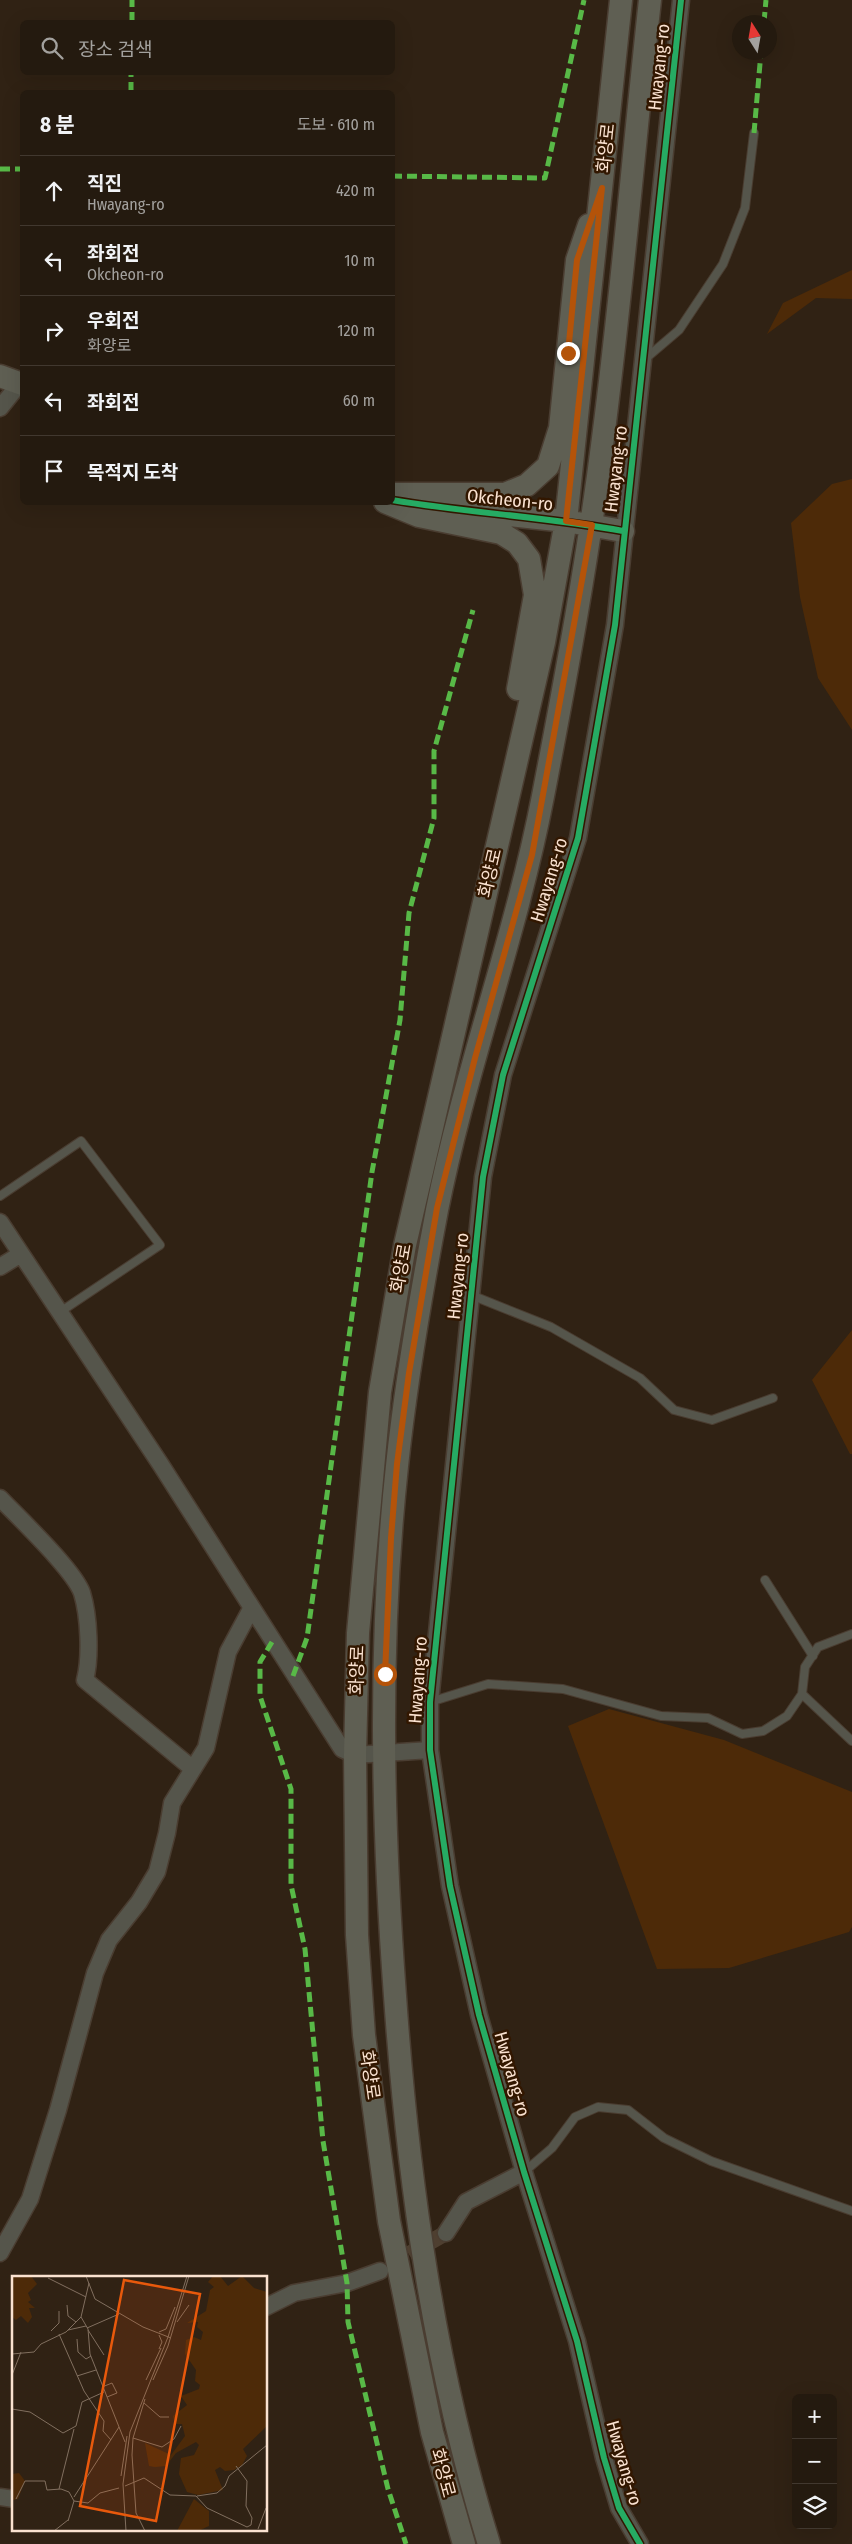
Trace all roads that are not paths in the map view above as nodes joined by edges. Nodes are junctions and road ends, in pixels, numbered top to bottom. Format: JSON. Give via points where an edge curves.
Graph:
{"nodes":[{"id":1,"x":621,"y":0,"type":"edge"},
{"id":2,"x":650,"y":0,"type":"edge"},
{"id":3,"x":681,"y":0,"type":"edge"},
{"id":4,"x":754,"y":133,"type":"dead end"},
{"id":5,"x":602,"y":188,"type":"junction"},
{"id":6,"x":645,"y":359,"type":"junction"},
{"id":7,"x":14,"y":381,"type":"edge"},
{"id":8,"x":0,"y":408,"type":"edge"},
{"id":9,"x":395,"y":494,"type":"edge"},
{"id":10,"x":395,"y":501,"type":"edge"},
{"id":11,"x":392,"y":505,"type":"edge"},
{"id":12,"x":566,"y":521,"type":"junction"},
{"id":13,"x":592,"y":525,"type":"junction"},
{"id":14,"x":623,"y":531,"type":"junction"},
{"id":15,"x":508,"y":796,"type":"junction"},
{"id":16,"x":0,"y":1196,"type":"edge"},
{"id":17,"x":0,"y":1222,"type":"edge"},
{"id":18,"x":21,"y":1254,"type":"junction"},
{"id":19,"x":0,"y":1267,"type":"edge"},
{"id":20,"x":471,"y":1295,"type":"junction"},
{"id":21,"x":60,"y":1312,"type":"junction"},
{"id":22,"x":773,"y":1398,"type":"dead end"},
{"id":23,"x":0,"y":1498,"type":"edge"},
{"id":24,"x":766,"y":1580,"type":"dead end"},
{"id":25,"x":251,"y":1609,"type":"junction"},
{"id":26,"x":852,"y":1634,"type":"edge"},
{"id":27,"x":812,"y":1656,"type":"junction"},
{"id":28,"x":802,"y":1694,"type":"junction"},
{"id":29,"x":430,"y":1702,"type":"junction"},
{"id":30,"x":852,"y":1741,"type":"edge"},
{"id":31,"x":430,"y":1750,"type":"junction"},
{"id":32,"x":384,"y":1754,"type":"junction"},
{"id":33,"x":355,"y":1755,"type":"junction"},
{"id":34,"x":193,"y":1769,"type":"junction"},
{"id":35,"x":524,"y":2172,"type":"junction"},
{"id":36,"x":852,"y":2211,"type":"edge"},
{"id":37,"x":446,"y":2233,"type":"tunnel mouth"},
{"id":38,"x":0,"y":2253,"type":"edge"},
{"id":39,"x":380,"y":2271,"type":"tunnel mouth"},
{"id":40,"x":268,"y":2306,"type":"edge"},
{"id":41,"x":464,"y":2544,"type":"edge"},
{"id":42,"x":489,"y":2544,"type":"edge"},
{"id":43,"x":640,"y":2544,"type":"edge"}],
"edges":[{"from":1,"to":5,"type":"main road","name":"화양로"},
{"from":2,"to":13,"type":"main road","name":"Hwayang-ro"},
{"from":3,"to":6,"type":"street","name":"Hwayang-ro"},
{"from":4,"to":6,"type":"lane","via":[[745,208],[723,264],[679,330]]},
{"from":5,"to":9,"type":"main road","via":[[577,260],[560,428],[548,466],[526,485],[505,494]]},
{"from":5,"to":12,"type":"main road","name":"화양로"},
{"from":6,"to":14,"type":"street","name":"Hwayang-ro"},
{"from":7,"to":8,"type":"street"},
{"from":10,"to":12,"type":"main road","name":"Okcheon-ro","via":[[436,508]]},
{"from":11,"to":15,"type":"main road","via":[[419,516],[501,533],[517,543],[529,559],[536,595],[503,768]]},
{"from":12,"to":13,"type":"main road","name":"Okcheon-ro"},
{"from":12,"to":15,"type":"main road","name":"화양로","via":[[544,642]]},
{"from":13,"to":14,"type":"main road","name":"Okcheon-ro"},
{"from":13,"to":32,"type":"main road","name":"Hwayang-ro","via":[[532,855],[451,1147],[437,1208],[409,1373],[391,1538]]},
{"from":14,"to":20,"type":"street","name":"Hwayang-ro","via":[[615,625],[578,838],[503,1075],[483,1177]]},
{"from":15,"to":33,"type":"main road","name":"화양로","via":[[407,1235],[380,1392],[358,1633]]},
{"from":16,"to":21,"type":"lane","via":[[81,1141],[160,1245]]},
{"from":17,"to":18,"type":"street"},
{"from":18,"to":19,"type":"street"},
{"from":18,"to":21,"type":"street"},
{"from":20,"to":22,"type":"lane","via":[[551,1326],[640,1378],[674,1410],[712,1420]]},
{"from":20,"to":29,"type":"street","name":"Hwayang-ro"},
{"from":21,"to":25,"type":"street"},
{"from":23,"to":34,"type":"street","via":[[73,1577],[82,1593],[89,1663],[85,1680]]},
{"from":24,"to":27,"type":"lane"},
{"from":25,"to":33,"type":"street","via":[[342,1749]]},
{"from":25,"to":34,"type":"street","via":[[228,1652],[206,1748]]},
{"from":26,"to":27,"type":"lane","via":[[818,1647]]},
{"from":27,"to":28,"type":"lane","via":[[805,1667]]},
{"from":28,"to":29,"type":"lane","via":[[787,1716],[763,1731],[742,1734],[708,1718],[661,1716],[563,1689],[488,1684]]},
{"from":28,"to":30,"type":"lane"},
{"from":29,"to":31,"type":"street","name":"Hwayang-ro"},
{"from":31,"to":32,"type":"street"},
{"from":31,"to":35,"type":"street","name":"Hwayang-ro","via":[[450,1886],[479,2015]]},
{"from":32,"to":33,"type":"street"},
{"from":32,"to":42,"type":"main road","name":"Hwayang-ro","via":[[386,1885],[403,2109],[416,2215],[434,2326]]},
{"from":33,"to":41,"type":"main road","name":"화양로","via":[[357,1935],[364,2035],[388,2211],[432,2432]]},
{"from":34,"to":38,"type":"street","via":[[172,1803],[157,1872],[139,1902],[109,1940],[95,1973],[30,2198]]},
{"from":35,"to":36,"type":"lane","via":[[552,2148],[575,2118],[598,2108],[628,2110],[664,2138],[711,2161]]},
{"from":35,"to":37,"type":"street","via":[[466,2202]]},
{"from":35,"to":43,"type":"street","name":"Hwayang-ro","via":[[577,2341],[619,2508]]},
{"from":39,"to":40,"type":"street","via":[[347,2283],[294,2294]]}]}
